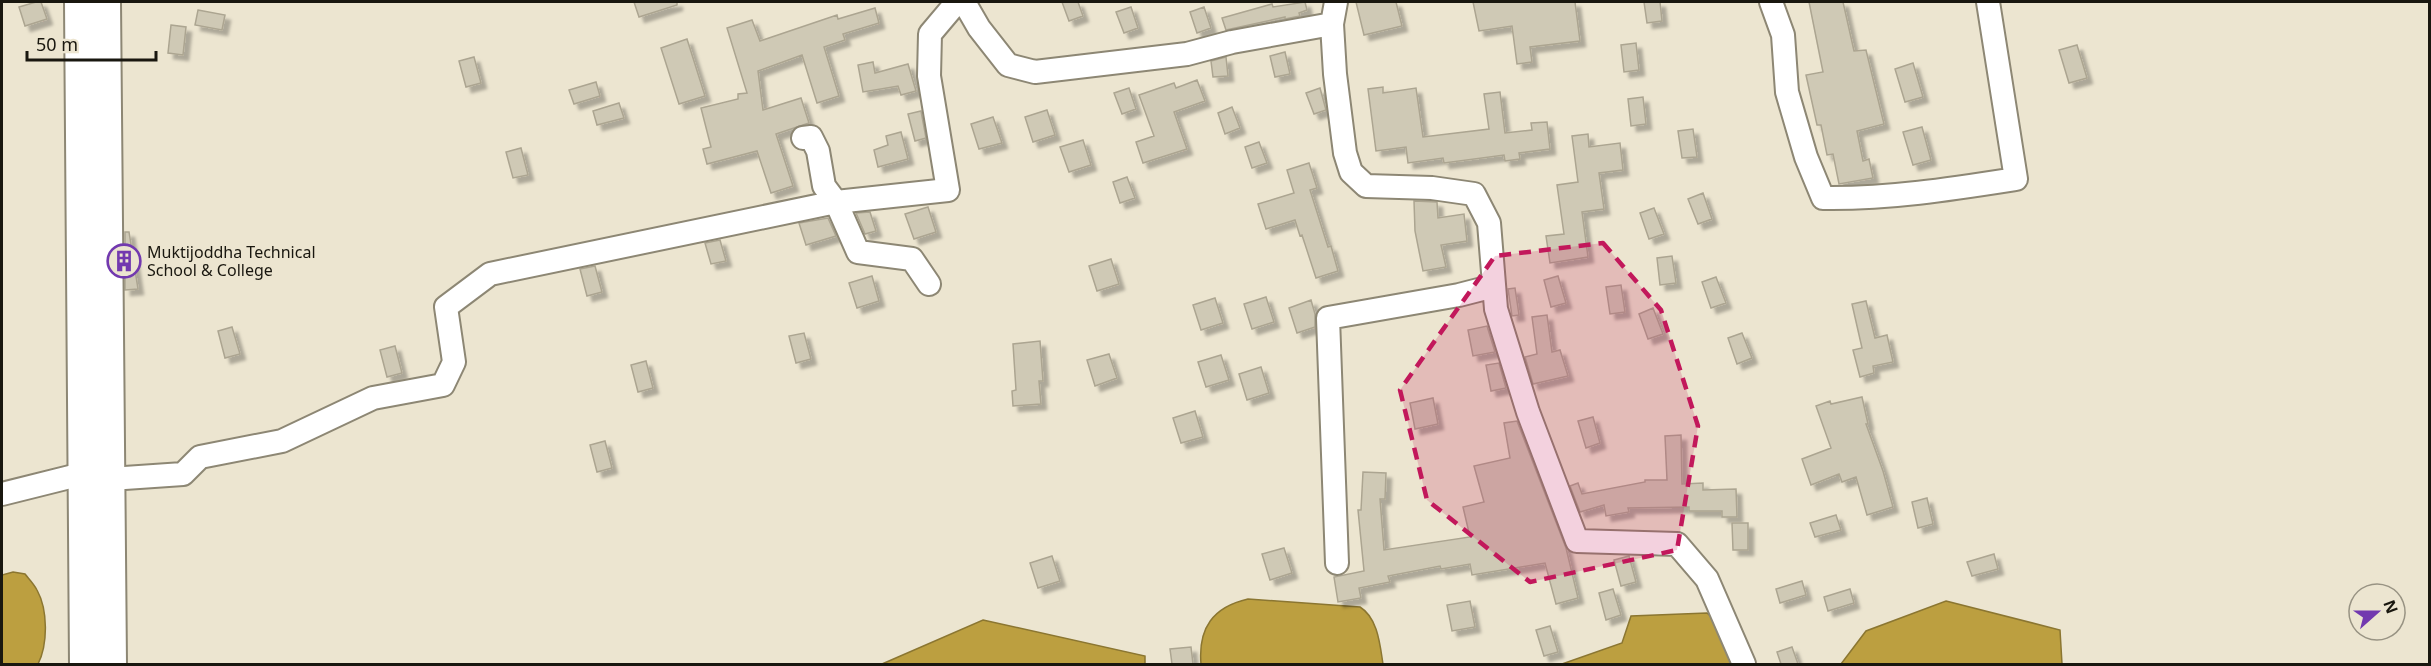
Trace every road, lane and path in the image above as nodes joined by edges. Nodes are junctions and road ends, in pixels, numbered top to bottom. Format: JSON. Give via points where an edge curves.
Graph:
{"nodes":[{"id":1,"x":79,"y":2,"type":"edge"},
{"id":2,"x":106,"y":2,"type":"edge"},
{"id":3,"x":957,"y":2,"type":"edge"},
{"id":4,"x":964,"y":2,"type":"edge"},
{"id":5,"x":1336,"y":2,"type":"edge"},
{"id":6,"x":1771,"y":2,"type":"edge"},
{"id":7,"x":1988,"y":2,"type":"edge"},
{"id":8,"x":1332,"y":24,"type":"junction"},
{"id":9,"x":803,"y":138,"type":"dead end"},
{"id":10,"x":836,"y":202,"type":"junction"},
{"id":11,"x":929,"y":284,"type":"dead end"},
{"id":12,"x":1494,"y":286,"type":"junction"},
{"id":13,"x":82,"y":474,"type":"junction"},
{"id":14,"x":110,"y":479,"type":"junction"},
{"id":15,"x":2,"y":494,"type":"edge"},
{"id":16,"x":1337,"y":563,"type":"dead end"},
{"id":17,"x":84,"y":664,"type":"edge"},
{"id":18,"x":112,"y":664,"type":"edge"},
{"id":19,"x":1744,"y":664,"type":"edge"}],
"edges":[{"from":1,"to":13,"type":"main road"},
{"from":2,"to":14,"type":"main road"},
{"from":3,"to":10,"type":"street","via":[[930,34],[929,76],[948,190]]},
{"from":4,"to":8,"type":"street","via":[[1008,66],[1035,72],[1187,54]]},
{"from":5,"to":8,"type":"street"},
{"from":6,"to":7,"type":"street","via":[[1783,35],[1787,92],[1823,198],[1853,199],[1920,194],[2016,179]]},
{"from":8,"to":12,"type":"street","via":[[1345,153],[1351,172],[1366,186],[1474,194],[1489,223]]},
{"from":9,"to":10,"type":"street","via":[[811,137],[824,186]]},
{"from":10,"to":11,"type":"street","via":[[858,252],[912,259]]},
{"from":10,"to":14,"type":"street","via":[[490,274],[446,307],[453,362],[443,385],[373,398],[282,441],[200,457],[183,474]]},
{"from":12,"to":16,"type":"street","via":[[1328,318]]},
{"from":12,"to":19,"type":"street","via":[[1496,309],[1528,412],[1577,541],[1677,544],[1707,579]]},
{"from":13,"to":15,"type":"street"},
{"from":13,"to":17,"type":"main road"},
{"from":14,"to":18,"type":"main road"}]}
